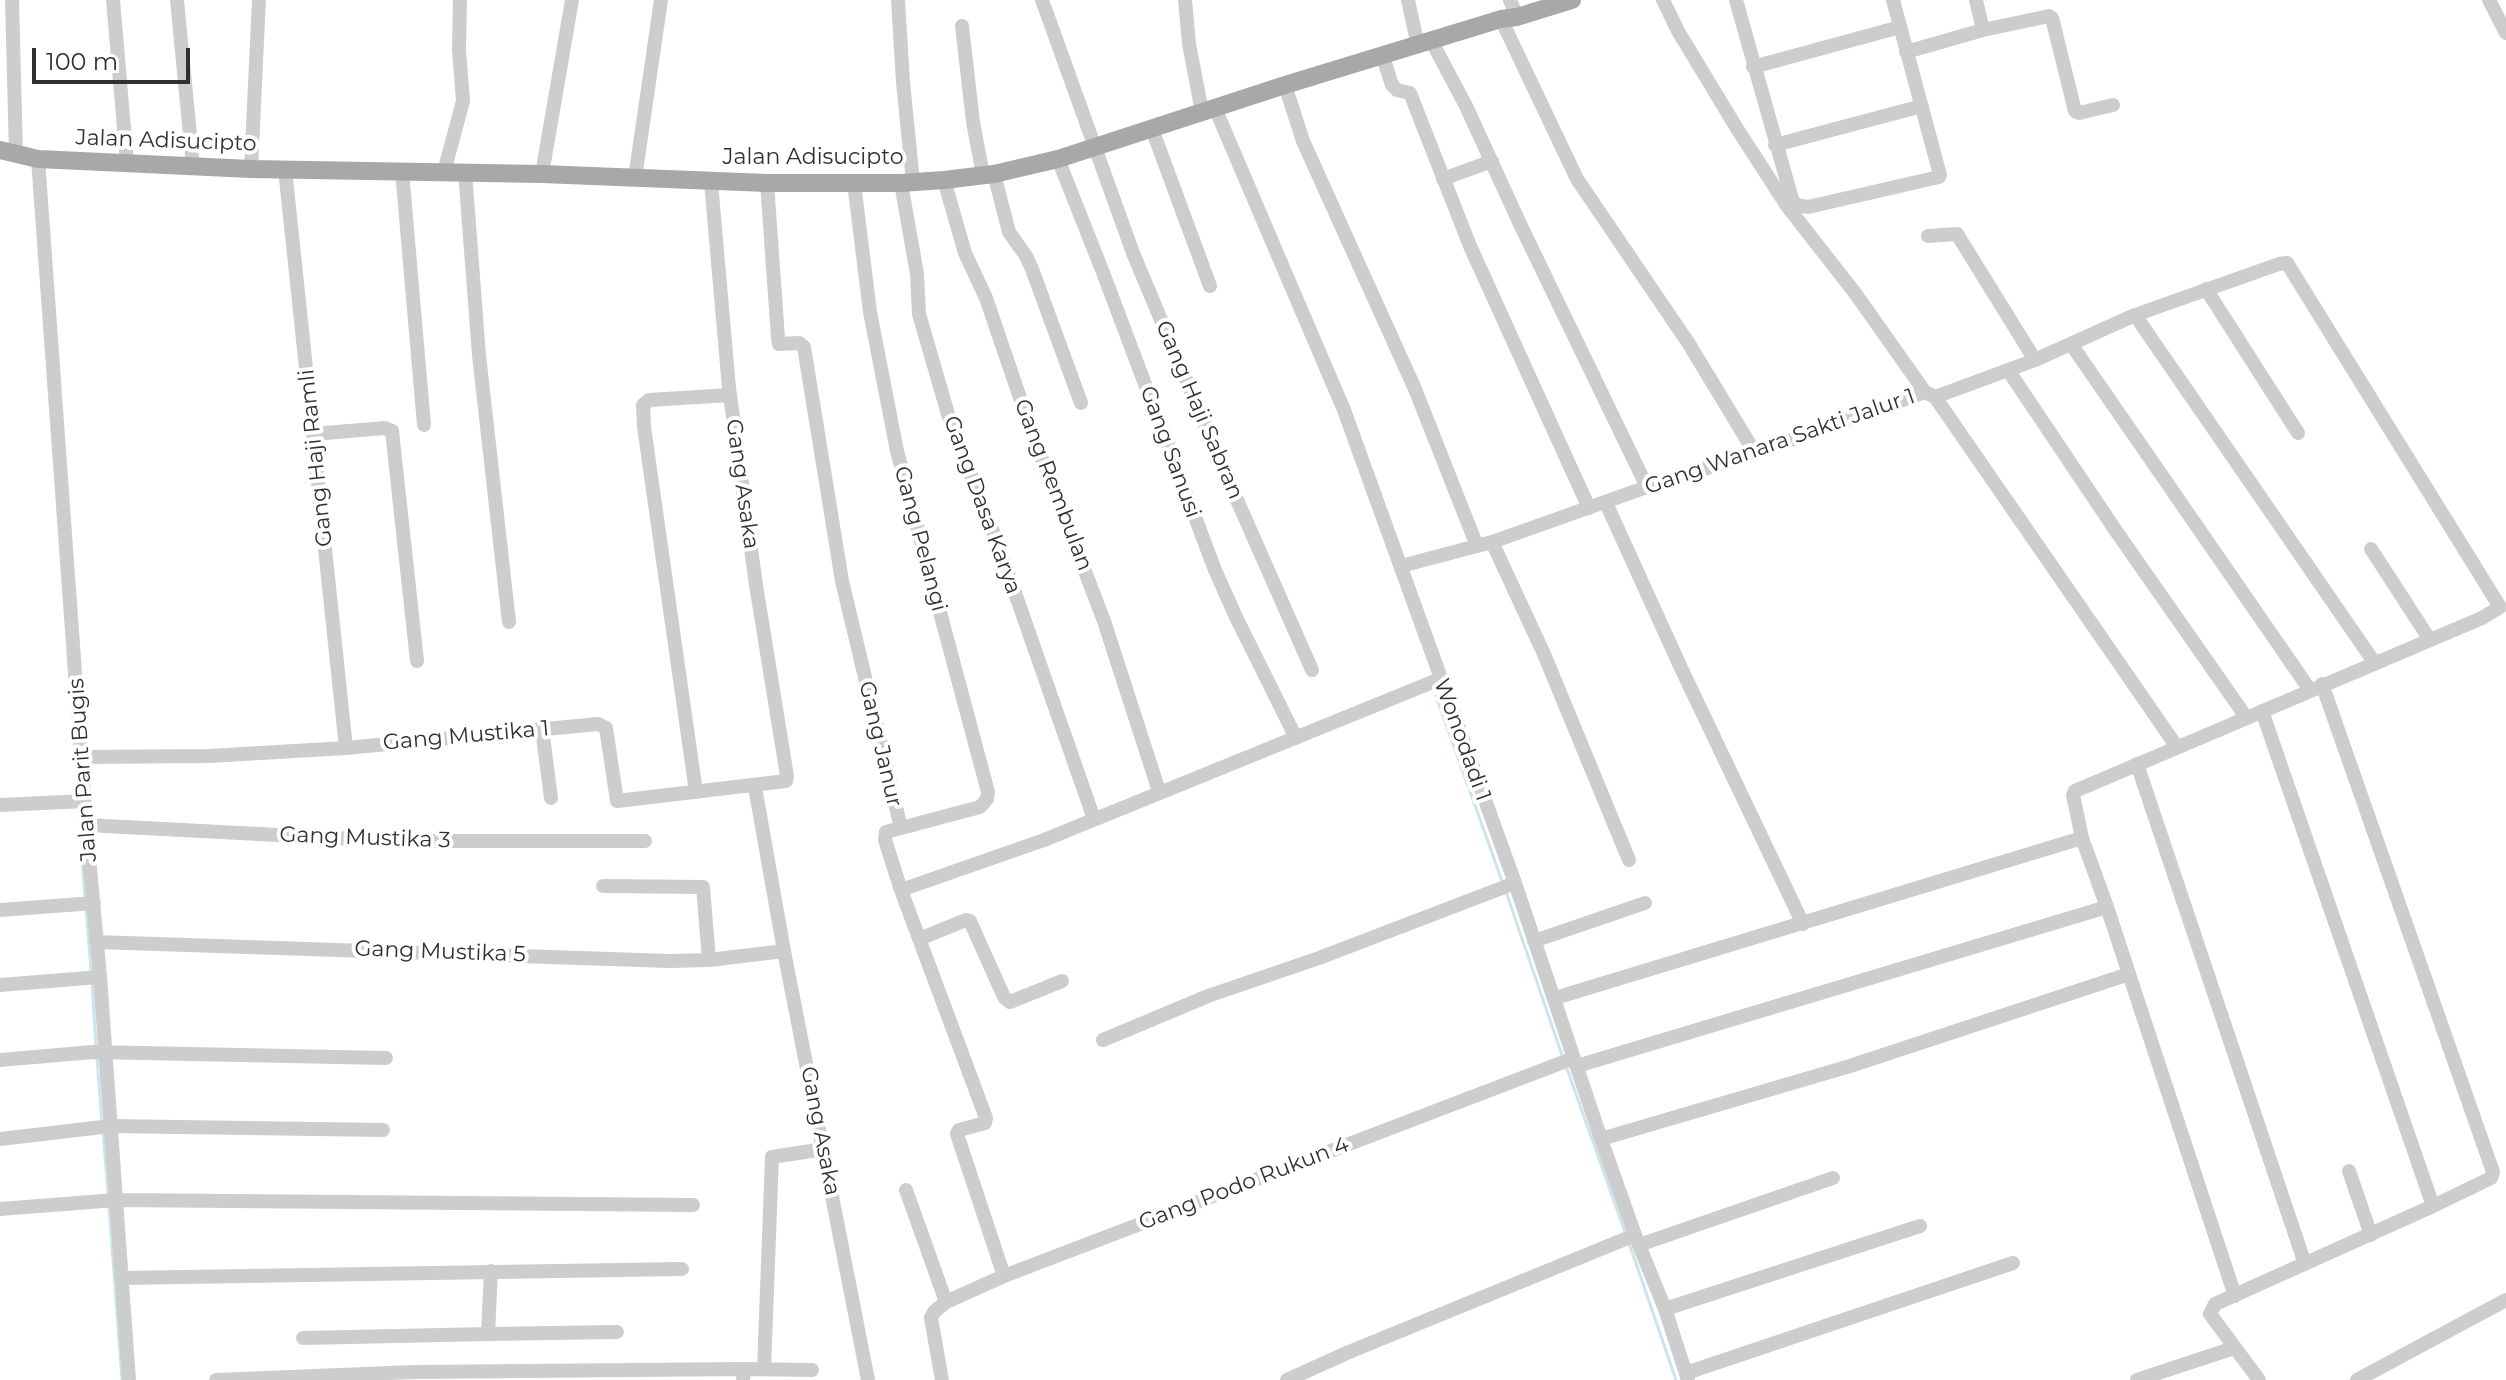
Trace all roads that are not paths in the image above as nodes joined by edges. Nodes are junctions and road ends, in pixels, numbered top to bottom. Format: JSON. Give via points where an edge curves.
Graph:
{"nodes":[{"id":1,"x":12,"y":0,"type":"edge"},
{"id":2,"x":113,"y":0,"type":"edge"},
{"id":3,"x":177,"y":0,"type":"edge"},
{"id":4,"x":259,"y":0,"type":"edge"},
{"id":5,"x":460,"y":0,"type":"edge"},
{"id":6,"x":572,"y":0,"type":"edge"},
{"id":7,"x":661,"y":0,"type":"edge"},
{"id":8,"x":898,"y":0,"type":"edge"},
{"id":9,"x":1042,"y":0,"type":"edge"},
{"id":10,"x":1185,"y":0,"type":"edge"},
{"id":11,"x":1408,"y":0,"type":"edge"},
{"id":12,"x":1569,"y":0,"type":"edge"},
{"id":13,"x":1663,"y":0,"type":"edge"},
{"id":14,"x":1736,"y":0,"type":"edge"},
{"id":15,"x":1893,"y":0,"type":"edge"},
{"id":16,"x":1976,"y":0,"type":"edge"},
{"id":17,"x":2489,"y":0,"type":"edge"},
{"id":18,"x":1510,"y":12,"type":"edge"},
{"id":19,"x":962,"y":26,"type":"dead end"},
{"id":20,"x":1900,"y":27,"type":"junction"},
{"id":21,"x":1983,"y":30,"type":"junction"},
{"id":22,"x":2506,"y":33,"type":"edge"},
{"id":23,"x":1425,"y":44,"type":"junction"},
{"id":24,"x":1906,"y":52,"type":"junction"},
{"id":25,"x":1383,"y":57,"type":"junction"},
{"id":26,"x":1753,"y":67,"type":"junction"},
{"id":27,"x":1285,"y":85,"type":"junction"},
{"id":28,"x":2113,"y":105,"type":"dead end"},
{"id":29,"x":1922,"y":106,"type":"junction"},
{"id":30,"x":1208,"y":110,"type":"junction"},
{"id":31,"x":1152,"y":129,"type":"junction"},
{"id":32,"x":1775,"y":145,"type":"junction"},
{"id":33,"x":1097,"y":147,"type":"junction"},
{"id":34,"x":20,"y":156,"type":"edge"},
{"id":35,"x":1058,"y":159,"type":"junction"},
{"id":36,"x":1492,"y":161,"type":"junction"},
{"id":37,"x":127,"y":163,"type":"junction"},
{"id":38,"x":193,"y":166,"type":"junction"},
{"id":39,"x":251,"y":169,"type":"junction"},
{"id":40,"x":285,"y":169,"type":"junction"},
{"id":41,"x":402,"y":171,"type":"junction"},
{"id":42,"x":444,"y":172,"type":"junction"},
{"id":43,"x":465,"y":172,"type":"junction"},
{"id":44,"x":542,"y":174,"type":"junction"},
{"id":45,"x":989,"y":174,"type":"junction"},
{"id":46,"x":635,"y":178,"type":"junction"},
{"id":47,"x":1443,"y":179,"type":"junction"},
{"id":48,"x":944,"y":180,"type":"junction"},
{"id":49,"x":711,"y":182,"type":"junction"},
{"id":50,"x":907,"y":182,"type":"junction"},
{"id":51,"x":767,"y":183,"type":"junction"},
{"id":52,"x":854,"y":183,"type":"junction"},
{"id":53,"x":1928,"y":236,"type":"dead end"},
{"id":54,"x":1210,"y":286,"type":"dead end"},
{"id":55,"x":2206,"y":289,"type":"junction"},
{"id":56,"x":2135,"y":315,"type":"junction"},
{"id":57,"x":2071,"y":344,"type":"junction"},
{"id":58,"x":2035,"y":360,"type":"junction"},
{"id":59,"x":2008,"y":370,"type":"junction"},
{"id":60,"x":730,"y":395,"type":"junction"},
{"id":61,"x":1930,"y":395,"type":"junction"},
{"id":62,"x":1081,"y":403,"type":"dead end"},
{"id":63,"x":424,"y":425,"type":"dead end"},
{"id":64,"x":2298,"y":433,"type":"dead end"},
{"id":65,"x":313,"y":434,"type":"junction"},
{"id":66,"x":1755,"y":453,"type":"junction"},
{"id":67,"x":1647,"y":487,"type":"junction"},
{"id":68,"x":1606,"y":503,"type":"junction"},
{"id":69,"x":1589,"y":508,"type":"junction"},
{"id":70,"x":1485,"y":544,"type":"junction"},
{"id":71,"x":2371,"y":549,"type":"dead end"},
{"id":72,"x":1401,"y":566,"type":"junction"},
{"id":73,"x":509,"y":622,"type":"dead end"},
{"id":74,"x":2430,"y":640,"type":"junction"},
{"id":75,"x":417,"y":661,"type":"dead end"},
{"id":76,"x":2374,"y":662,"type":"junction"},
{"id":77,"x":1312,"y":670,"type":"dead end"},
{"id":78,"x":1440,"y":679,"type":"junction"},
{"id":79,"x":2316,"y":687,"type":"junction"},
{"id":80,"x":2262,"y":711,"type":"junction"},
{"id":81,"x":2246,"y":717,"type":"junction"},
{"id":82,"x":542,"y":729,"type":"junction"},
{"id":83,"x":1296,"y":738,"type":"junction"},
{"id":84,"x":2177,"y":747,"type":"junction"},
{"id":85,"x":346,"y":748,"type":"junction"},
{"id":86,"x":82,"y":757,"type":"junction"},
{"id":87,"x":2137,"y":764,"type":"junction"},
{"id":88,"x":784,"y":782,"type":"joint"},
{"id":89,"x":755,"y":787,"type":"junction"},
{"id":90,"x":1159,"y":791,"type":"junction"},
{"id":91,"x":696,"y":792,"type":"junction"},
{"id":92,"x":551,"y":798,"type":"dead end"},
{"id":93,"x":84,"y":801,"type":"junction"},
{"id":94,"x":0,"y":805,"type":"edge"},
{"id":95,"x":1094,"y":819,"type":"junction"},
{"id":96,"x":86,"y":825,"type":"junction"},
{"id":97,"x":901,"y":828,"type":"junction"},
{"id":98,"x":2082,"y":838,"type":"junction"},
{"id":99,"x":645,"y":841,"type":"dead end"},
{"id":100,"x":1629,"y":860,"type":"dead end"},
{"id":101,"x":1514,"y":884,"type":"junction"},
{"id":102,"x":603,"y":886,"type":"dead end"},
{"id":103,"x":901,"y":890,"type":"junction"},
{"id":104,"x":1645,"y":903,"type":"dead end"},
{"id":105,"x":88,"y":904,"type":"junction"},
{"id":106,"x":2107,"y":907,"type":"junction"},
{"id":107,"x":0,"y":910,"type":"edge"},
{"id":108,"x":1803,"y":924,"type":"junction"},
{"id":109,"x":919,"y":939,"type":"junction"},
{"id":110,"x":1534,"y":941,"type":"junction"},
{"id":111,"x":96,"y":942,"type":"junction"},
{"id":112,"x":784,"y":951,"type":"junction"},
{"id":113,"x":709,"y":960,"type":"junction"},
{"id":114,"x":2129,"y":974,"type":"junction"},
{"id":115,"x":94,"y":977,"type":"junction"},
{"id":116,"x":1062,"y":981,"type":"dead end"},
{"id":117,"x":0,"y":985,"type":"edge"},
{"id":118,"x":1555,"y":998,"type":"junction"},
{"id":119,"x":1103,"y":1040,"type":"dead end"},
{"id":120,"x":100,"y":1052,"type":"junction"},
{"id":121,"x":386,"y":1058,"type":"dead end"},
{"id":122,"x":0,"y":1060,"type":"edge"},
{"id":123,"x":1575,"y":1061,"type":"junction"},
{"id":124,"x":105,"y":1126,"type":"junction"},
{"id":125,"x":383,"y":1130,"type":"dead end"},
{"id":126,"x":0,"y":1139,"type":"edge"},
{"id":127,"x":1601,"y":1139,"type":"junction"},
{"id":128,"x":824,"y":1149,"type":"junction"},
{"id":129,"x":2349,"y":1171,"type":"dead end"},
{"id":130,"x":1833,"y":1178,"type":"dead end"},
{"id":131,"x":906,"y":1190,"type":"dead end"},
{"id":132,"x":116,"y":1200,"type":"junction"},
{"id":133,"x":693,"y":1205,"type":"dead end"},
{"id":134,"x":2433,"y":1206,"type":"junction"},
{"id":135,"x":0,"y":1209,"type":"edge"},
{"id":136,"x":1920,"y":1226,"type":"dead end"},
{"id":137,"x":2371,"y":1235,"type":"junction"},
{"id":138,"x":1636,"y":1238,"type":"junction"},
{"id":139,"x":2013,"y":1263,"type":"dead end"},
{"id":140,"x":2305,"y":1264,"type":"junction"},
{"id":141,"x":682,"y":1269,"type":"dead end"},
{"id":142,"x":491,"y":1271,"type":"junction"},
{"id":143,"x":1004,"y":1276,"type":"junction"},
{"id":144,"x":121,"y":1278,"type":"junction"},
{"id":145,"x":2235,"y":1296,"type":"junction"},
{"id":146,"x":2506,"y":1300,"type":"edge"},
{"id":147,"x":946,"y":1302,"type":"junction"},
{"id":148,"x":1665,"y":1309,"type":"junction"},
{"id":149,"x":617,"y":1332,"type":"dead end"},
{"id":150,"x":488,"y":1334,"type":"junction"},
{"id":151,"x":303,"y":1338,"type":"dead end"},
{"id":152,"x":2234,"y":1348,"type":"junction"},
{"id":153,"x":764,"y":1369,"type":"junction"},
{"id":154,"x":812,"y":1370,"type":"dead end"},
{"id":155,"x":743,"y":1374,"type":"edge"},
{"id":156,"x":1687,"y":1376,"type":"edge"},
{"id":157,"x":129,"y":1380,"type":"edge"},
{"id":158,"x":216,"y":1380,"type":"edge"},
{"id":159,"x":868,"y":1380,"type":"edge"},
{"id":160,"x":942,"y":1380,"type":"edge"},
{"id":161,"x":1287,"y":1380,"type":"edge"},
{"id":162,"x":2137,"y":1380,"type":"edge"},
{"id":163,"x":2259,"y":1380,"type":"edge"},
{"id":164,"x":2357,"y":1380,"type":"edge"}],
"edges":[{"from":1,"to":34,"type":"street","name":"Jalan Parit Bugis"},
{"from":2,"to":37,"type":"street"},
{"from":3,"to":38,"type":"street"},
{"from":4,"to":39,"type":"street"},
{"from":5,"to":42,"type":"street","via":[[463,101]]},
{"from":6,"to":44,"type":"street"},
{"from":7,"to":46,"type":"street"},
{"from":8,"to":50,"type":"street","name":"Gang Dasa Karya"},
{"from":9,"to":33,"type":"street","name":"Gang Haji Sabran"},
{"from":10,"to":30,"type":"street","name":"Wonodadi 1","via":[[1189,44]]},
{"from":11,"to":23,"type":"street"},
{"from":12,"to":18,"type":"main road","name":"Jalan Adisucipto"},
{"from":13,"to":61,"type":"street","via":[[1787,206]]},
{"from":14,"to":26,"type":"street"},
{"from":15,"to":20,"type":"street"},
{"from":16,"to":21,"type":"street"},
{"from":17,"to":22,"type":"street"},
{"from":18,"to":23,"type":"main road","name":"Jalan Adisucipto"},
{"from":18,"to":66,"type":"street","via":[[1577,179],[1689,344]]},
{"from":19,"to":45,"type":"street","via":[[973,122]]},
{"from":20,"to":24,"type":"street"},
{"from":20,"to":26,"type":"street"},
{"from":21,"to":24,"type":"street"},
{"from":21,"to":28,"type":"street","via":[[2052,18],[2075,111]]},
{"from":23,"to":25,"type":"main road","name":"Jalan Adisucipto"},
{"from":23,"to":36,"type":"street"},
{"from":24,"to":29,"type":"street"},
{"from":25,"to":27,"type":"main road","name":"Jalan Adisucipto"},
{"from":25,"to":47,"type":"street","via":[[1392,85],[1410,93]]},
{"from":26,"to":32,"type":"street"},
{"from":27,"to":30,"type":"main road","name":"Jalan Adisucipto"},
{"from":27,"to":70,"type":"street","via":[[1303,141]]},
{"from":29,"to":32,"type":"street"},
{"from":29,"to":32,"type":"street","via":[[1939,177],[1802,207],[1794,203]]},
{"from":30,"to":31,"type":"main road","name":"Jalan Adisucipto"},
{"from":30,"to":72,"type":"street","name":"Wonodadi 1","via":[[1344,410]]},
{"from":31,"to":33,"type":"main road","name":"Jalan Adisucipto"},
{"from":31,"to":54,"type":"street"},
{"from":33,"to":35,"type":"main road","name":"Jalan Adisucipto"},
{"from":33,"to":77,"type":"street","name":"Gang Haji Sabran","via":[[1133,253]]},
{"from":34,"to":37,"type":"main road","name":"Jalan Adisucipto"},
{"from":34,"to":86,"type":"street","name":"Jalan Parit Bugis"},
{"from":35,"to":45,"type":"main road","name":"Jalan Adisucipto"},
{"from":35,"to":83,"type":"street","name":"Gang Sanusi","via":[[1215,570]]},
{"from":36,"to":47,"type":"street"},
{"from":36,"to":67,"type":"street"},
{"from":37,"to":38,"type":"main road","name":"Jalan Adisucipto"},
{"from":38,"to":39,"type":"main road","name":"Jalan Adisucipto"},
{"from":39,"to":40,"type":"main road","name":"Jalan Adisucipto"},
{"from":40,"to":41,"type":"main road","name":"Jalan Adisucipto"},
{"from":40,"to":65,"type":"street","name":"Gang Haji Ramli"},
{"from":41,"to":42,"type":"main road","name":"Jalan Adisucipto"},
{"from":41,"to":63,"type":"street"},
{"from":42,"to":43,"type":"main road","name":"Jalan Adisucipto"},
{"from":43,"to":44,"type":"main road","name":"Jalan Adisucipto"},
{"from":43,"to":73,"type":"street"},
{"from":44,"to":46,"type":"main road","name":"Jalan Adisucipto"},
{"from":45,"to":48,"type":"main road","name":"Jalan Adisucipto"},
{"from":45,"to":62,"type":"street","via":[[1009,232],[1032,269]]},
{"from":46,"to":49,"type":"main road","name":"Jalan Adisucipto"},
{"from":47,"to":69,"type":"street"},
{"from":48,"to":50,"type":"main road","name":"Jalan Adisucipto"},
{"from":48,"to":90,"type":"street","name":"Gang Rembulan","via":[[965,253],[1104,621]]},
{"from":49,"to":51,"type":"main road","name":"Jalan Adisucipto"},
{"from":49,"to":60,"type":"street","name":"Gang Asaka"},
{"from":50,"to":52,"type":"main road","name":"Jalan Adisucipto"},
{"from":50,"to":95,"type":"street","name":"Gang Dasa Karya","via":[[919,314],[950,421]]},
{"from":51,"to":52,"type":"main road","name":"Jalan Adisucipto"},
{"from":51,"to":97,"type":"street","name":"Gang Janur","via":[[779,344],[804,347],[842,581]]},
{"from":52,"to":97,"type":"street","name":"Gang Pelangi","via":[[870,312],[897,451],[988,792],[980,807]]},
{"from":53,"to":58,"type":"street","via":[[1957,234]]},
{"from":55,"to":56,"type":"street"},
{"from":55,"to":64,"type":"street"},
{"from":55,"to":74,"type":"street","via":[[2288,264],[2500,607]]},
{"from":56,"to":57,"type":"street"},
{"from":56,"to":76,"type":"street"},
{"from":57,"to":58,"type":"street"},
{"from":57,"to":79,"type":"street"},
{"from":58,"to":59,"type":"street"},
{"from":59,"to":61,"type":"street"},
{"from":59,"to":81,"type":"street"},
{"from":60,"to":88,"type":"street","name":"Gang Asaka"},
{"from":60,"to":91,"type":"street","via":[[649,400],[643,405]]},
{"from":61,"to":66,"type":"street","name":"Gang Wanara Sakti Jalur 1"},
{"from":61,"to":84,"type":"street","name":"Gang Wanara Sakti Jalur 1"},
{"from":65,"to":75,"type":"street","via":[[392,431]]},
{"from":65,"to":85,"type":"street","name":"Gang Haji Ramli"},
{"from":66,"to":67,"type":"street","name":"Gang Wanara Sakti Jalur 1"},
{"from":67,"to":68,"type":"street","name":"Gang Wanara Sakti Jalur 1"},
{"from":68,"to":69,"type":"street","name":"Gang Wanara Sakti Jalur 1"},
{"from":68,"to":108,"type":"street"},
{"from":69,"to":70,"type":"street","name":"Gang Wanara Sakti Jalur 1"},
{"from":70,"to":72,"type":"street","name":"Gang Wanara Sakti Jalur 1"},
{"from":70,"to":100,"type":"street","via":[[1562,698]]},
{"from":71,"to":74,"type":"street"},
{"from":72,"to":78,"type":"street","name":"Wonodadi 1"},
{"from":74,"to":76,"type":"street"},
{"from":76,"to":79,"type":"street"},
{"from":78,"to":83,"type":"street"},
{"from":78,"to":101,"type":"street","name":"Wonodadi 1"},
{"from":79,"to":80,"type":"street"},
{"from":79,"to":134,"type":"street","via":[[2493,1168],[2491,1178]]},
{"from":80,"to":81,"type":"street"},
{"from":80,"to":134,"type":"street"},
{"from":81,"to":84,"type":"street"},
{"from":82,"to":85,"type":"street","name":"Gang Mustika 1"},
{"from":82,"to":91,"type":"street","name":"Gang Mustika 1","via":[[598,724],[606,728],[617,801]]},
{"from":82,"to":92,"type":"street"},
{"from":83,"to":90,"type":"street"},
{"from":84,"to":87,"type":"street"},
{"from":85,"to":86,"type":"street","name":"Gang Mustika 1"},
{"from":86,"to":93,"type":"street","name":"Jalan Parit Bugis"},
{"from":87,"to":98,"type":"street","via":[[2075,791],[2073,805]]},
{"from":87,"to":140,"type":"street"},
{"from":88,"to":89,"type":"street","name":"Gang Mustika 1"},
{"from":89,"to":91,"type":"street","name":"Gang Mustika 1"},
{"from":89,"to":112,"type":"street","name":"Gang Asaka"},
{"from":90,"to":95,"type":"street"},
{"from":93,"to":94,"type":"street"},
{"from":93,"to":96,"type":"street","name":"Jalan Parit Bugis"},
{"from":95,"to":103,"type":"street"},
{"from":96,"to":99,"type":"street","name":"Gang Mustika 3","via":[[393,841]]},
{"from":96,"to":105,"type":"street","name":"Jalan Parit Bugis"},
{"from":97,"to":103,"type":"street","name":"Gang Janur","via":[[886,832],[885,840]]},
{"from":98,"to":106,"type":"street"},
{"from":98,"to":108,"type":"street"},
{"from":101,"to":110,"type":"street","name":"Wonodadi 1"},
{"from":101,"to":119,"type":"street"},
{"from":102,"to":113,"type":"street","via":[[703,887]]},
{"from":103,"to":109,"type":"street","name":"Gang Janur"},
{"from":104,"to":110,"type":"street"},
{"from":105,"to":107,"type":"street"},
{"from":105,"to":111,"type":"street","name":"Jalan Parit Bugis"},
{"from":106,"to":114,"type":"street"},
{"from":106,"to":123,"type":"street","name":"Gang Podo Rukun 4"},
{"from":108,"to":118,"type":"street"},
{"from":109,"to":116,"type":"street","via":[[970,921],[1010,1002]]},
{"from":109,"to":143,"type":"street","name":"Gang Janur","via":[[986,1118],[957,1134]]},
{"from":110,"to":118,"type":"street","name":"Wonodadi 1"},
{"from":111,"to":113,"type":"street","name":"Gang Mustika 5"},
{"from":111,"to":115,"type":"street","name":"Jalan Parit Bugis"},
{"from":112,"to":113,"type":"street","name":"Gang Mustika 5"},
{"from":112,"to":128,"type":"street","name":"Gang Asaka"},
{"from":114,"to":127,"type":"street","via":[[1850,1066]]},
{"from":114,"to":145,"type":"street"},
{"from":115,"to":117,"type":"street"},
{"from":115,"to":120,"type":"street","name":"Jalan Parit Bugis"},
{"from":118,"to":123,"type":"street","name":"Wonodadi 1"},
{"from":120,"to":121,"type":"street"},
{"from":120,"to":122,"type":"street"},
{"from":120,"to":124,"type":"street","name":"Jalan Parit Bugis"},
{"from":123,"to":127,"type":"street","name":"Wonodadi 1"},
{"from":123,"to":143,"type":"street","name":"Gang Podo Rukun 4"},
{"from":124,"to":125,"type":"street"},
{"from":124,"to":126,"type":"street"},
{"from":124,"to":132,"type":"street","name":"Jalan Parit Bugis"},
{"from":127,"to":138,"type":"street","name":"Wonodadi 1"},
{"from":128,"to":153,"type":"street","via":[[772,1157]]},
{"from":128,"to":159,"type":"street","name":"Gang Asaka"},
{"from":129,"to":137,"type":"street"},
{"from":130,"to":138,"type":"street"},
{"from":131,"to":147,"type":"street"},
{"from":132,"to":133,"type":"street"},
{"from":132,"to":135,"type":"street"},
{"from":132,"to":144,"type":"street","name":"Jalan Parit Bugis"},
{"from":134,"to":137,"type":"street"},
{"from":136,"to":148,"type":"street"},
{"from":137,"to":140,"type":"street"},
{"from":138,"to":148,"type":"street","name":"Wonodadi 1"},
{"from":138,"to":161,"type":"street"},
{"from":139,"to":156,"type":"street"},
{"from":140,"to":145,"type":"street"},
{"from":141,"to":142,"type":"street"},
{"from":142,"to":144,"type":"street"},
{"from":142,"to":150,"type":"street"},
{"from":143,"to":147,"type":"street","name":"Gang Podo Rukun 4"},
{"from":144,"to":157,"type":"street","name":"Jalan Parit Bugis"},
{"from":145,"to":152,"type":"street","via":[[2215,1304],[2210,1312]]},
{"from":146,"to":164,"type":"street"},
{"from":147,"to":160,"type":"street","via":[[931,1318]]},
{"from":148,"to":156,"type":"street","name":"Wonodadi 1"},
{"from":149,"to":150,"type":"street"},
{"from":150,"to":151,"type":"street"},
{"from":152,"to":162,"type":"street"},
{"from":152,"to":163,"type":"street"},
{"from":153,"to":154,"type":"street"},
{"from":153,"to":155,"type":"street"},
{"from":155,"to":158,"type":"street","via":[[414,1372]]}]}
